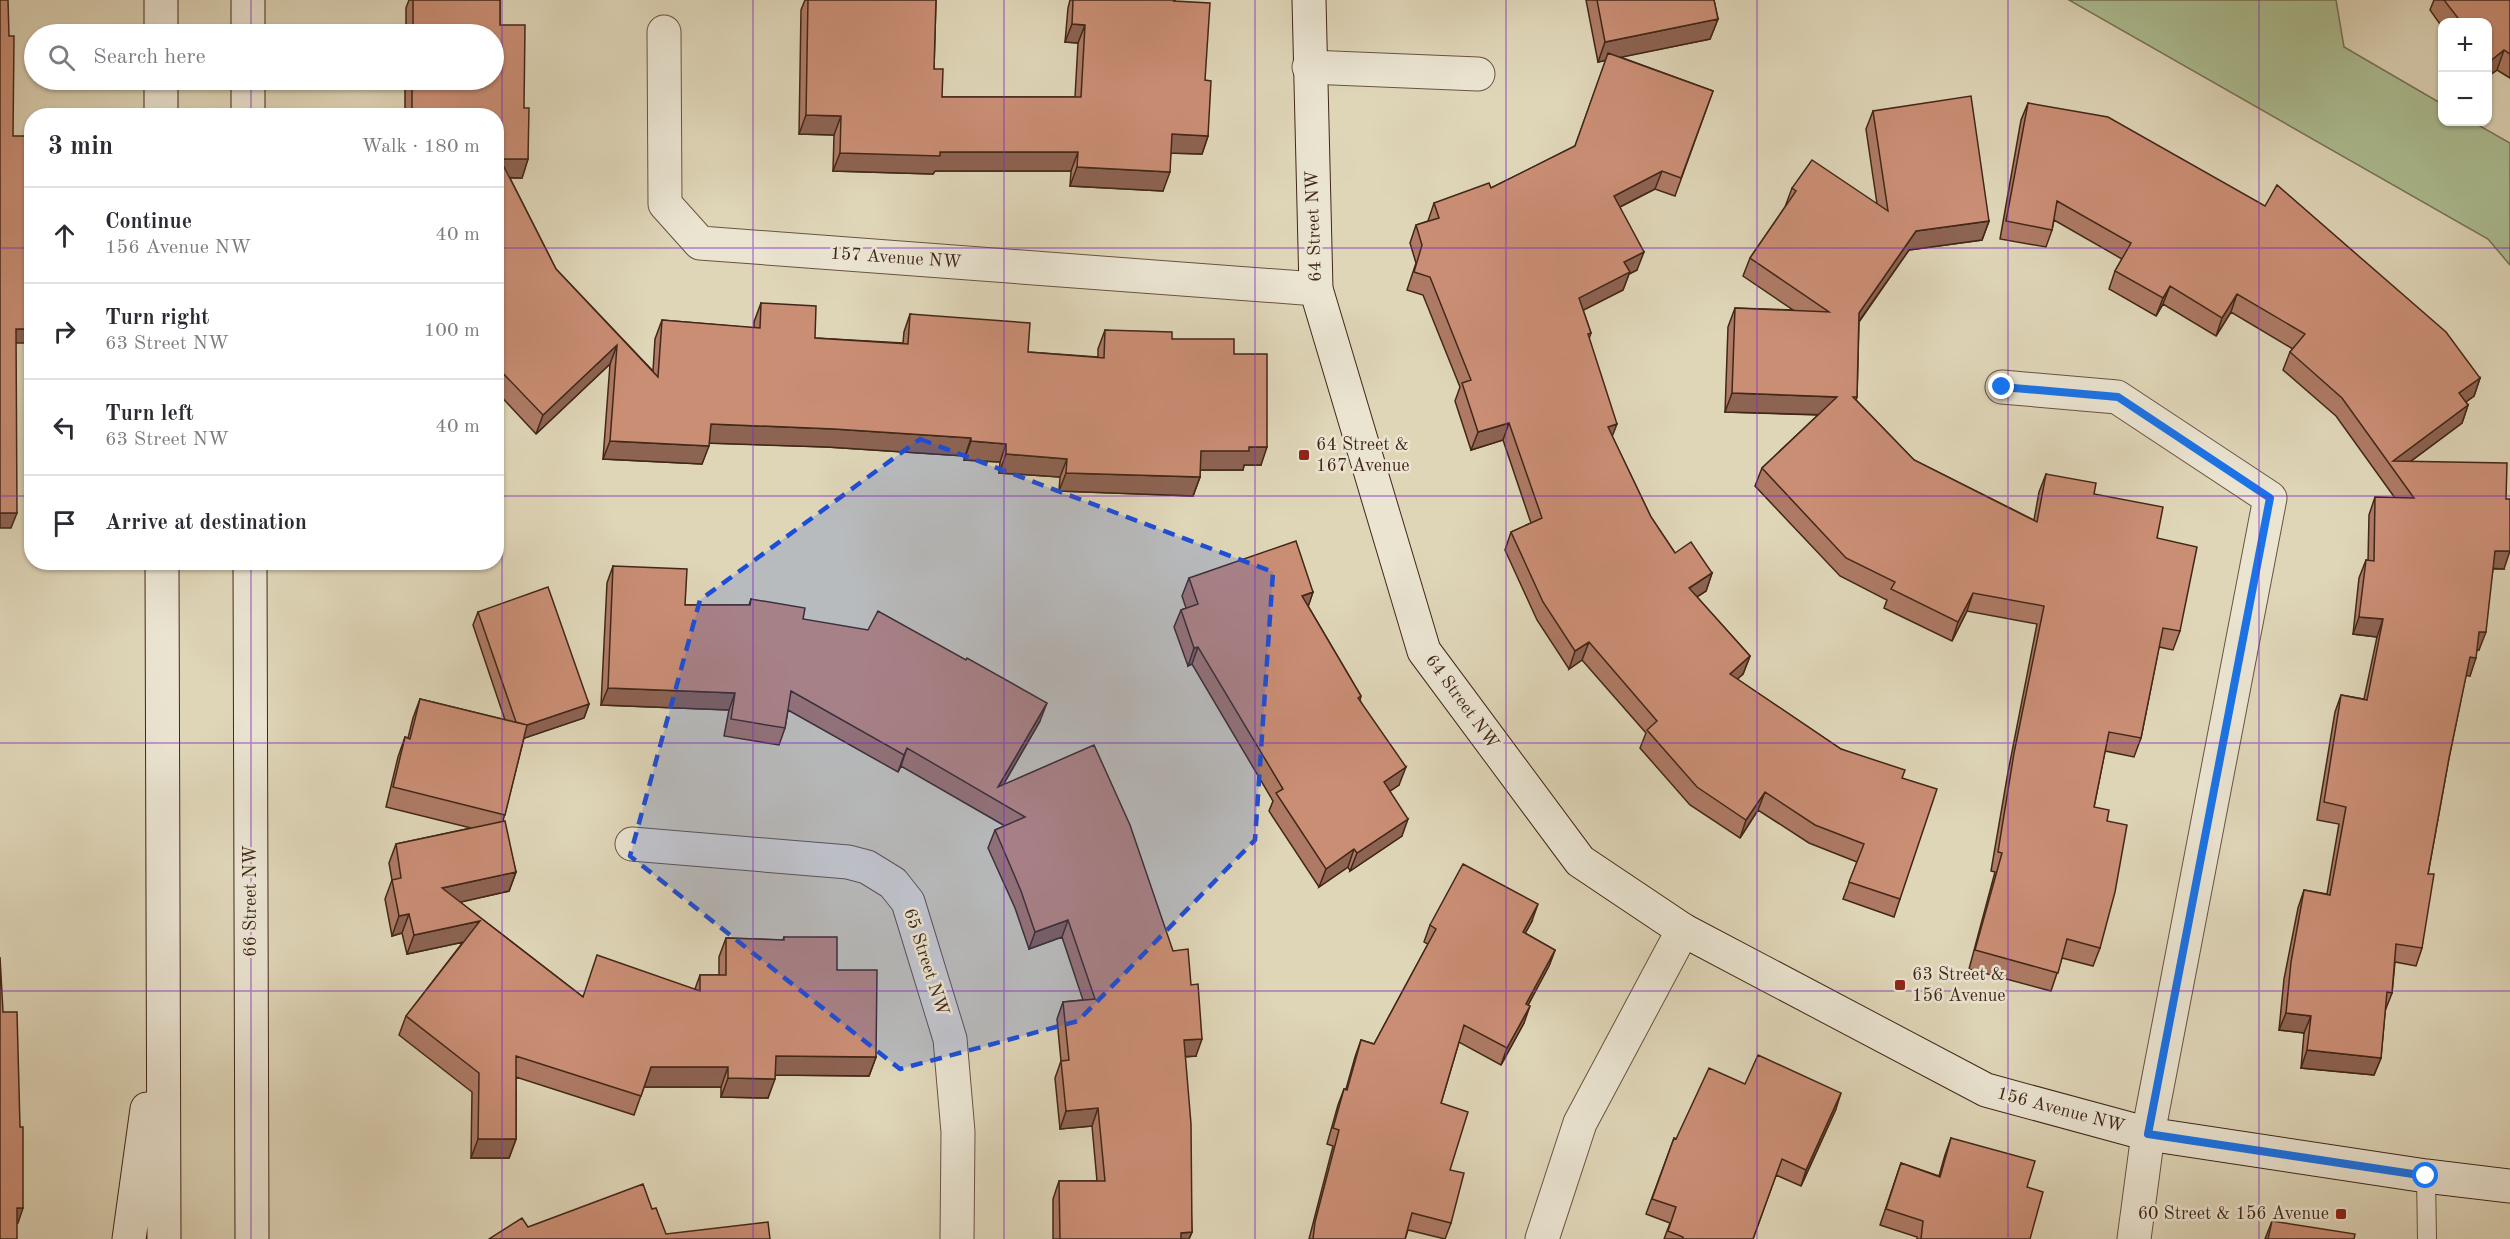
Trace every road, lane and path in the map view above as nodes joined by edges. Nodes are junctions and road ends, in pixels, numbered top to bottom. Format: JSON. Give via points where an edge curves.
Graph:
{"nodes":[{"id":1,"x":161,"y":0,"type":"edge"},
{"id":2,"x":248,"y":0,"type":"edge"},
{"id":3,"x":1309,"y":0,"type":"edge"},
{"id":4,"x":161,"y":24,"type":"edge"},
{"id":5,"x":248,"y":24,"type":"edge"},
{"id":6,"x":664,"y":32,"type":"dead end"},
{"id":7,"x":1309,"y":67,"type":"junction"},
{"id":8,"x":1478,"y":74,"type":"dead end"},
{"id":9,"x":161,"y":90,"type":"edge"},
{"id":10,"x":248,"y":90,"type":"edge"},
{"id":11,"x":161,"y":108,"type":"edge"},
{"id":12,"x":248,"y":108,"type":"edge"},
{"id":13,"x":1316,"y":289,"type":"junction"},
{"id":14,"x":2002,"y":387,"type":"dead end"},
{"id":15,"x":162,"y":570,"type":"edge"},
{"id":16,"x":250,"y":570,"type":"edge"},
{"id":17,"x":632,"y":844,"type":"dead end"},
{"id":18,"x":1683,"y":930,"type":"junction"},
{"id":19,"x":163,"y":988,"type":"junction"},
{"id":20,"x":2148,"y":1134,"type":"junction"},
{"id":21,"x":2426,"y":1176,"type":"junction"},
{"id":22,"x":2510,"y":1186,"type":"edge"},
{"id":23,"x":129,"y":1239,"type":"edge"},
{"id":24,"x":164,"y":1239,"type":"edge"},
{"id":25,"x":252,"y":1239,"type":"edge"},
{"id":26,"x":957,"y":1239,"type":"edge"},
{"id":27,"x":1542,"y":1239,"type":"edge"},
{"id":28,"x":2134,"y":1239,"type":"edge"},
{"id":29,"x":2427,"y":1239,"type":"edge"}],
"edges":[{"from":1,"to":4,"type":"street"},
{"from":2,"to":5,"type":"street"},
{"from":3,"to":7,"type":"street","name":"64 Street NW"},
{"from":6,"to":13,"type":"street","name":"157 Avenue NW","via":[[665,204],[700,243]]},
{"from":7,"to":8,"type":"street"},
{"from":7,"to":13,"type":"street","name":"64 Street NW"},
{"from":9,"to":11,"type":"street"},
{"from":10,"to":12,"type":"street"},
{"from":13,"to":18,"type":"street","name":"64 Street NW","via":[[1424,651],[1580,861]]},
{"from":14,"to":20,"type":"street","via":[[2118,397],[2270,498]]},
{"from":15,"to":19,"type":"street"},
{"from":16,"to":25,"type":"street","name":"66 Street NW"},
{"from":17,"to":26,"type":"street","name":"65 Street NW","via":[[848,862],[867,867],[893,883],[908,903],[950,1038],[958,1132]]},
{"from":18,"to":20,"type":"street","name":"156 Avenue NW","via":[[1986,1090]]},
{"from":18,"to":27,"type":"street","via":[[1580,1123]]},
{"from":19,"to":23,"type":"street"},
{"from":19,"to":24,"type":"street"},
{"from":20,"to":21,"type":"street","name":"156 Avenue NW"},
{"from":20,"to":28,"type":"street"},
{"from":21,"to":22,"type":"street","name":"156 Avenue NW"},
{"from":21,"to":29,"type":"lane"}]}
